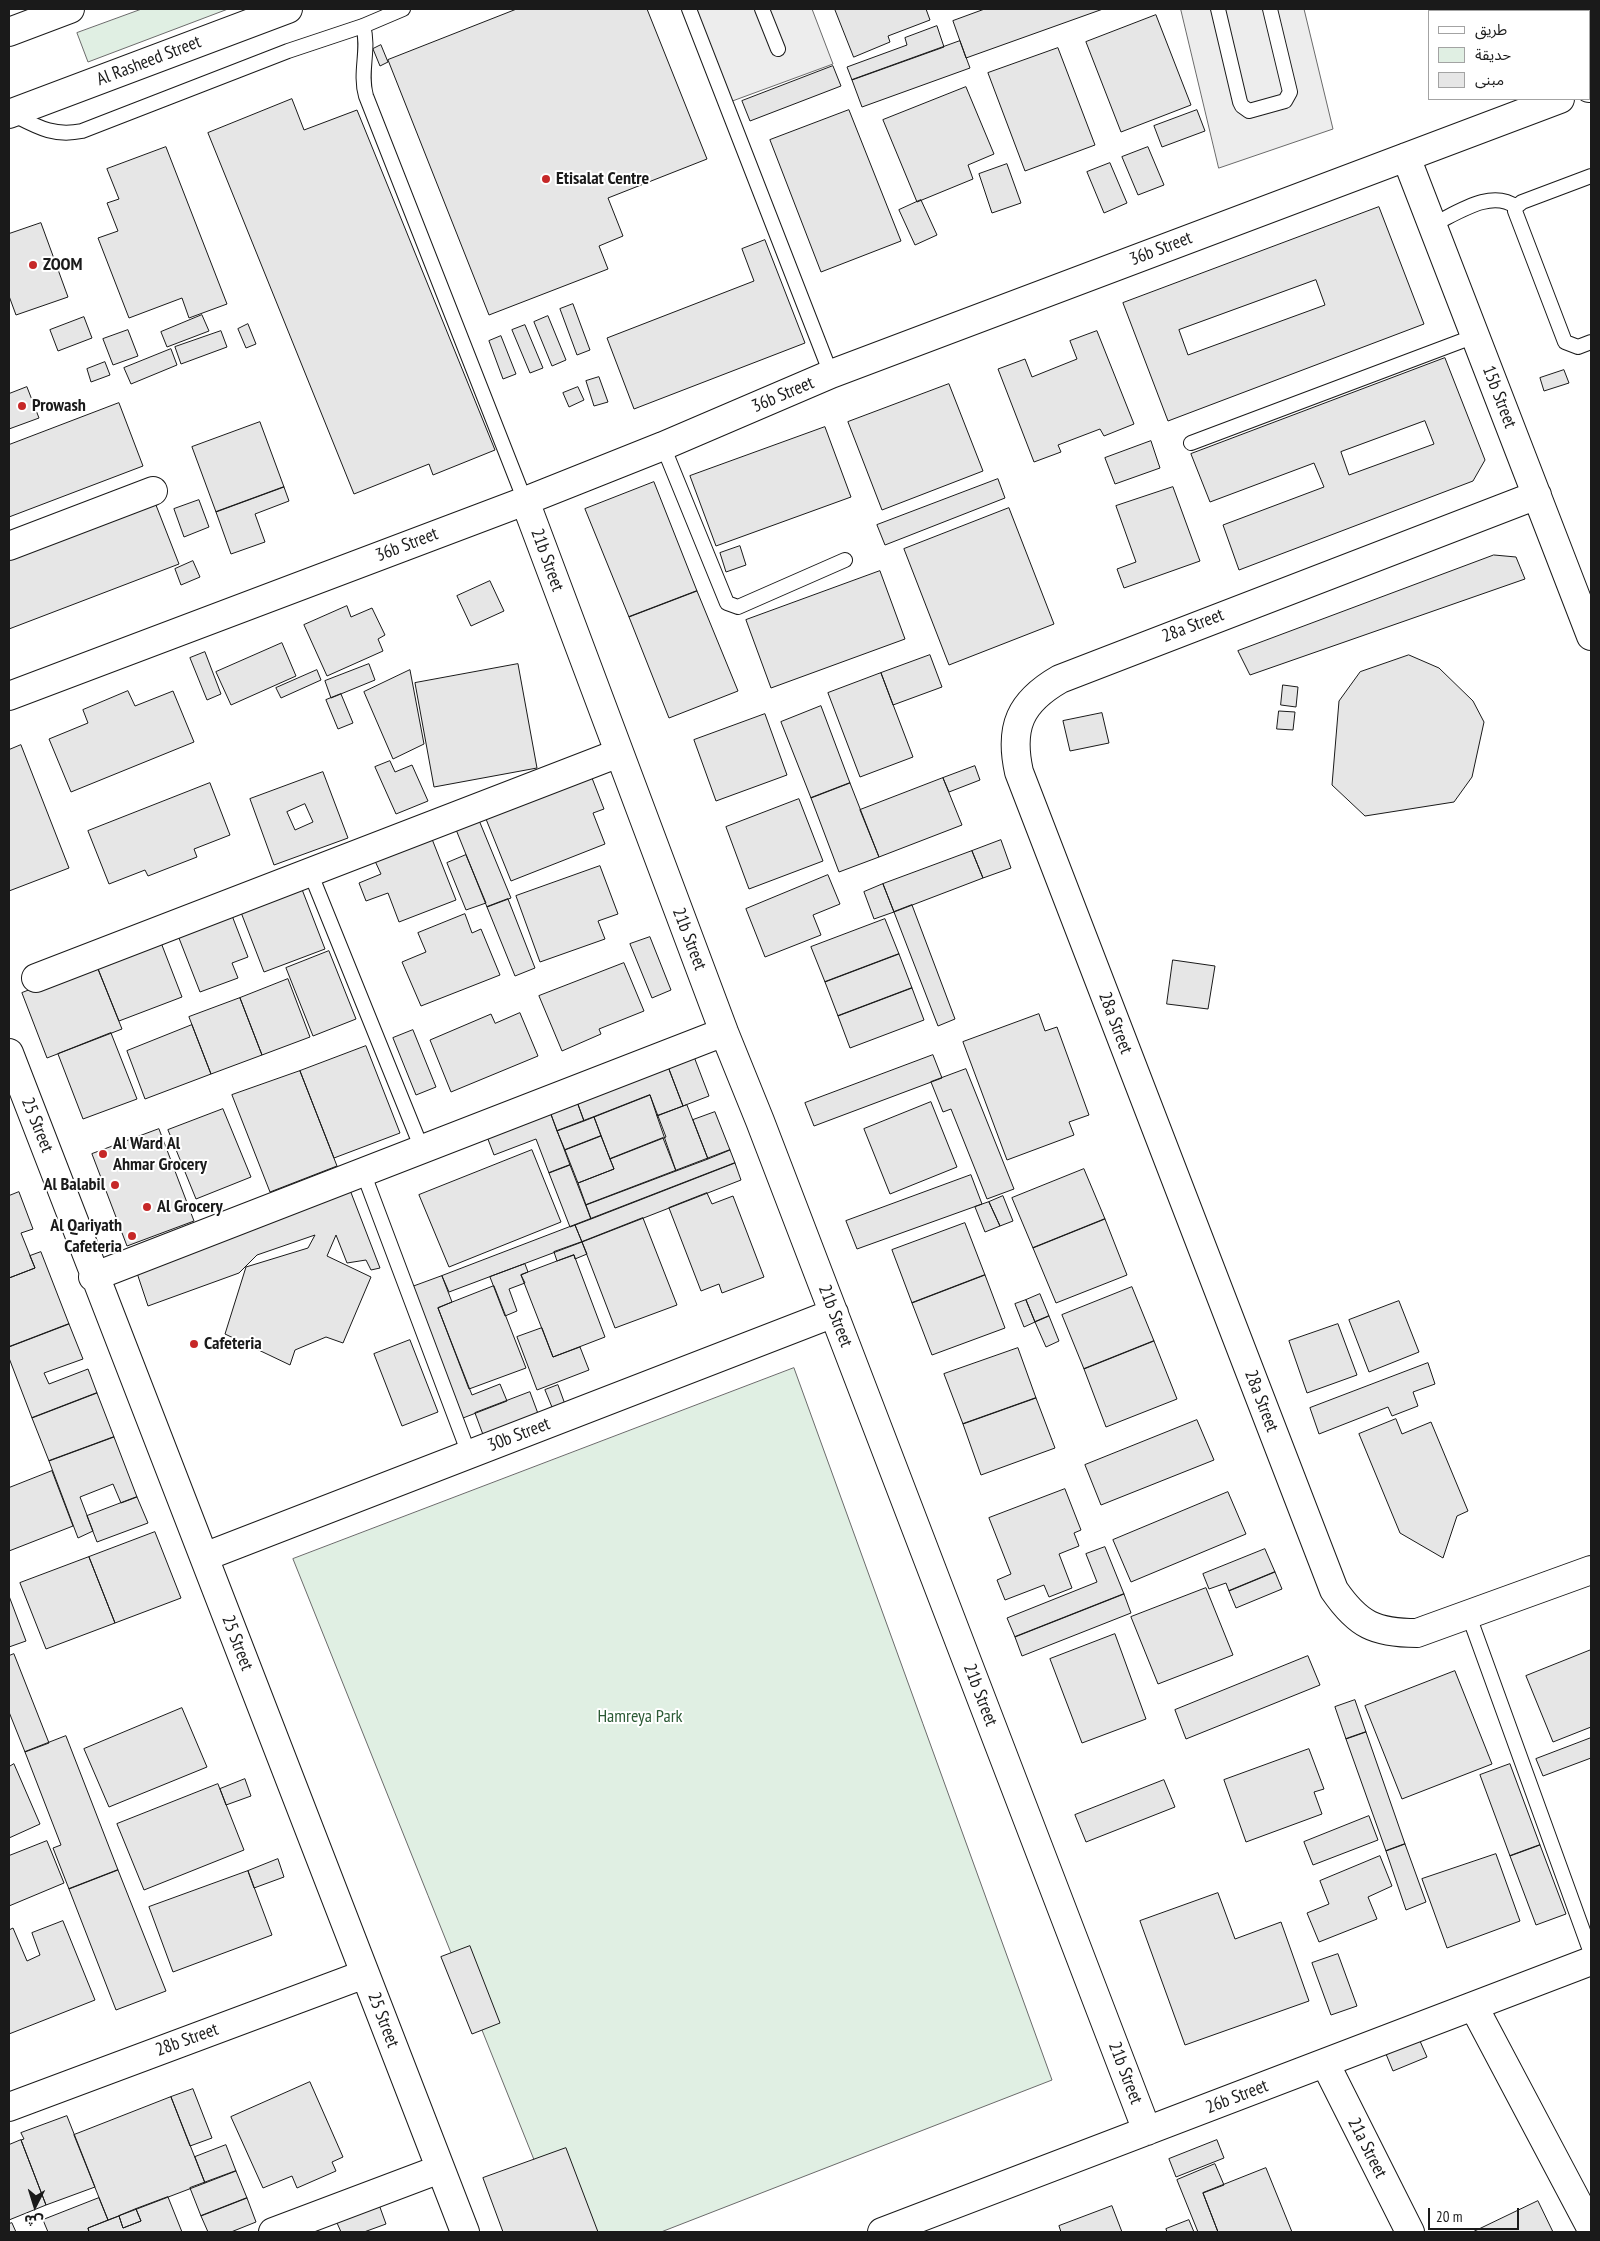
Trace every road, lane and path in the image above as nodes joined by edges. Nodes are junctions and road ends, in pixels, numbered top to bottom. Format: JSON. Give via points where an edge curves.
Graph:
{"nodes":[{"id":1,"x":70,"y":9,"type":"edge"},
{"id":2,"x":288,"y":9,"type":"edge"},
{"id":3,"x":403,"y":9,"type":"edge"},
{"id":4,"x":689,"y":9,"type":"edge"},
{"id":5,"x":762,"y":9,"type":"edge"},
{"id":6,"x":1218,"y":9,"type":"edge"},
{"id":7,"x":1270,"y":9,"type":"edge"},
{"id":8,"x":363,"y":26,"type":"junction"},
{"id":9,"x":9,"y":32,"type":"edge"},
{"id":10,"x":778,"y":49,"type":"dead end"},
{"id":11,"x":1557,"y":100,"type":"edge"},
{"id":12,"x":9,"y":118,"type":"edge"},
{"id":13,"x":1406,"y":157,"type":"junction"},
{"id":14,"x":1591,"y":176,"type":"edge"},
{"id":15,"x":1516,"y":207,"type":"junction"},
{"id":16,"x":1432,"y":225,"type":"junction"},
{"id":17,"x":1475,"y":336,"type":"junction"},
{"id":18,"x":1591,"y":342,"type":"edge"},
{"id":19,"x":831,"y":374,"type":"junction"},
{"id":20,"x":1191,"y":443,"type":"dead end"},
{"id":21,"x":663,"y":446,"type":"junction"},
{"id":22,"x":153,"y":491,"type":"dead end"},
{"id":23,"x":1537,"y":495,"type":"junction"},
{"id":24,"x":525,"y":501,"type":"junction"},
{"id":25,"x":9,"y":546,"type":"edge"},
{"id":26,"x":845,"y":560,"type":"dead end"},
{"id":27,"x":1591,"y":636,"type":"edge"},
{"id":28,"x":9,"y":696,"type":"edge"},
{"id":29,"x":619,"y":753,"type":"junction"},
{"id":30,"x":310,"y":872,"type":"junction"},
{"id":31,"x":36,"y":978,"type":"dead end"},
{"id":32,"x":724,"y":1032,"type":"junction"},
{"id":33,"x":9,"y":1053,"type":"edge"},
{"id":34,"x":422,"y":1149,"type":"junction"},
{"id":35,"x":363,"y":1172,"type":"junction"},
{"id":36,"x":93,"y":1276,"type":"junction"},
{"id":37,"x":834,"y":1313,"type":"junction"},
{"id":38,"x":469,"y":1454,"type":"junction"},
{"id":39,"x":204,"y":1557,"type":"junction"},
{"id":40,"x":1591,"y":1570,"type":"edge"},
{"id":41,"x":1469,"y":1616,"type":"junction"},
{"id":42,"x":1591,"y":1953,"type":"edge"},
{"id":43,"x":1591,"y":1962,"type":"edge"},
{"id":44,"x":365,"y":1974,"type":"junction"},
{"id":45,"x":1474,"y":2007,"type":"junction"},
{"id":46,"x":1325,"y":2063,"type":"junction"},
{"id":47,"x":9,"y":2107,"type":"edge"},
{"id":48,"x":1147,"y":2131,"type":"junction"},
{"id":49,"x":440,"y":2168,"type":"junction"},
{"id":50,"x":1591,"y":2228,"type":"edge"},
{"id":51,"x":274,"y":2232,"type":"edge"},
{"id":52,"x":465,"y":2232,"type":"edge"},
{"id":53,"x":882,"y":2232,"type":"edge"},
{"id":54,"x":1410,"y":2232,"type":"edge"}],
"edges":[{"from":1,"to":9,"type":"street"},
{"from":2,"to":12,"type":"street","name":"Al Rasheed Street"},
{"from":3,"to":8,"type":"lane"},
{"from":4,"to":19,"type":"lane"},
{"from":5,"to":10,"type":"lane"},
{"from":6,"to":7,"type":"lane","via":[[1240,102],[1249,110],[1285,102],[1290,92]]},
{"from":8,"to":12,"type":"lane","via":[[288,51],[82,131],[54,133]]},
{"from":8,"to":24,"type":"lane","via":[[367,40],[362,75],[366,96]]},
{"from":11,"to":13,"type":"street","name":"36b Street"},
{"from":13,"to":16,"type":"street","name":"15b Street"},
{"from":13,"to":19,"type":"street","name":"36b Street"},
{"from":14,"to":15,"type":"lane"},
{"from":15,"to":16,"type":"lane","via":[[1504,201],[1486,201]]},
{"from":15,"to":18,"type":"lane","via":[[1516,216],[1565,342],[1578,347]]},
{"from":16,"to":17,"type":"street","name":"15b Street"},
{"from":17,"to":20,"type":"lane"},
{"from":17,"to":23,"type":"street","name":"15b Street"},
{"from":19,"to":21,"type":"street","name":"36b Street"},
{"from":21,"to":24,"type":"street","name":"36b Street"},
{"from":21,"to":26,"type":"lane","via":[[727,603],[738,607]]},
{"from":22,"to":25,"type":"street"},
{"from":23,"to":27,"type":"street","name":"15b Street"},
{"from":23,"to":41,"type":"street","name":"28a Street","via":[[1060,678],[1040,690],[1025,707],[1016,728],[1014,750],[1019,772],[1334,1590],[1348,1610],[1368,1625],[1392,1633],[1417,1633]]},
{"from":24,"to":28,"type":"street","name":"36b Street"},
{"from":24,"to":29,"type":"street","name":"21b Street"},
{"from":29,"to":30,"type":"street"},
{"from":29,"to":32,"type":"street","name":"21b Street"},
{"from":30,"to":31,"type":"street"},
{"from":30,"to":34,"type":"lane"},
{"from":32,"to":34,"type":"street"},
{"from":32,"to":37,"type":"street","name":"21b Street"},
{"from":33,"to":36,"type":"street","name":"25 Street"},
{"from":34,"to":35,"type":"street"},
{"from":35,"to":36,"type":"street"},
{"from":35,"to":38,"type":"lane"},
{"from":36,"to":39,"type":"street","name":"25 Street"},
{"from":37,"to":38,"type":"street","name":"30b Street"},
{"from":37,"to":48,"type":"street","name":"21b Street"},
{"from":38,"to":39,"type":"street","name":"30b Street"},
{"from":39,"to":44,"type":"street","name":"25 Street"},
{"from":40,"to":41,"type":"street","name":"28a Street"},
{"from":41,"to":42,"type":"lane"},
{"from":43,"to":45,"type":"street","name":"26b Street"},
{"from":44,"to":47,"type":"street","name":"28b Street"},
{"from":44,"to":49,"type":"street","name":"25 Street"},
{"from":45,"to":46,"type":"street","name":"26b Street"},
{"from":45,"to":50,"type":"street"},
{"from":46,"to":48,"type":"street","name":"26b Street"},
{"from":46,"to":54,"type":"street","name":"21a Street"},
{"from":48,"to":53,"type":"street","name":"26b Street"},
{"from":49,"to":51,"type":"street"},
{"from":49,"to":52,"type":"street","name":"25 Street"}]}
